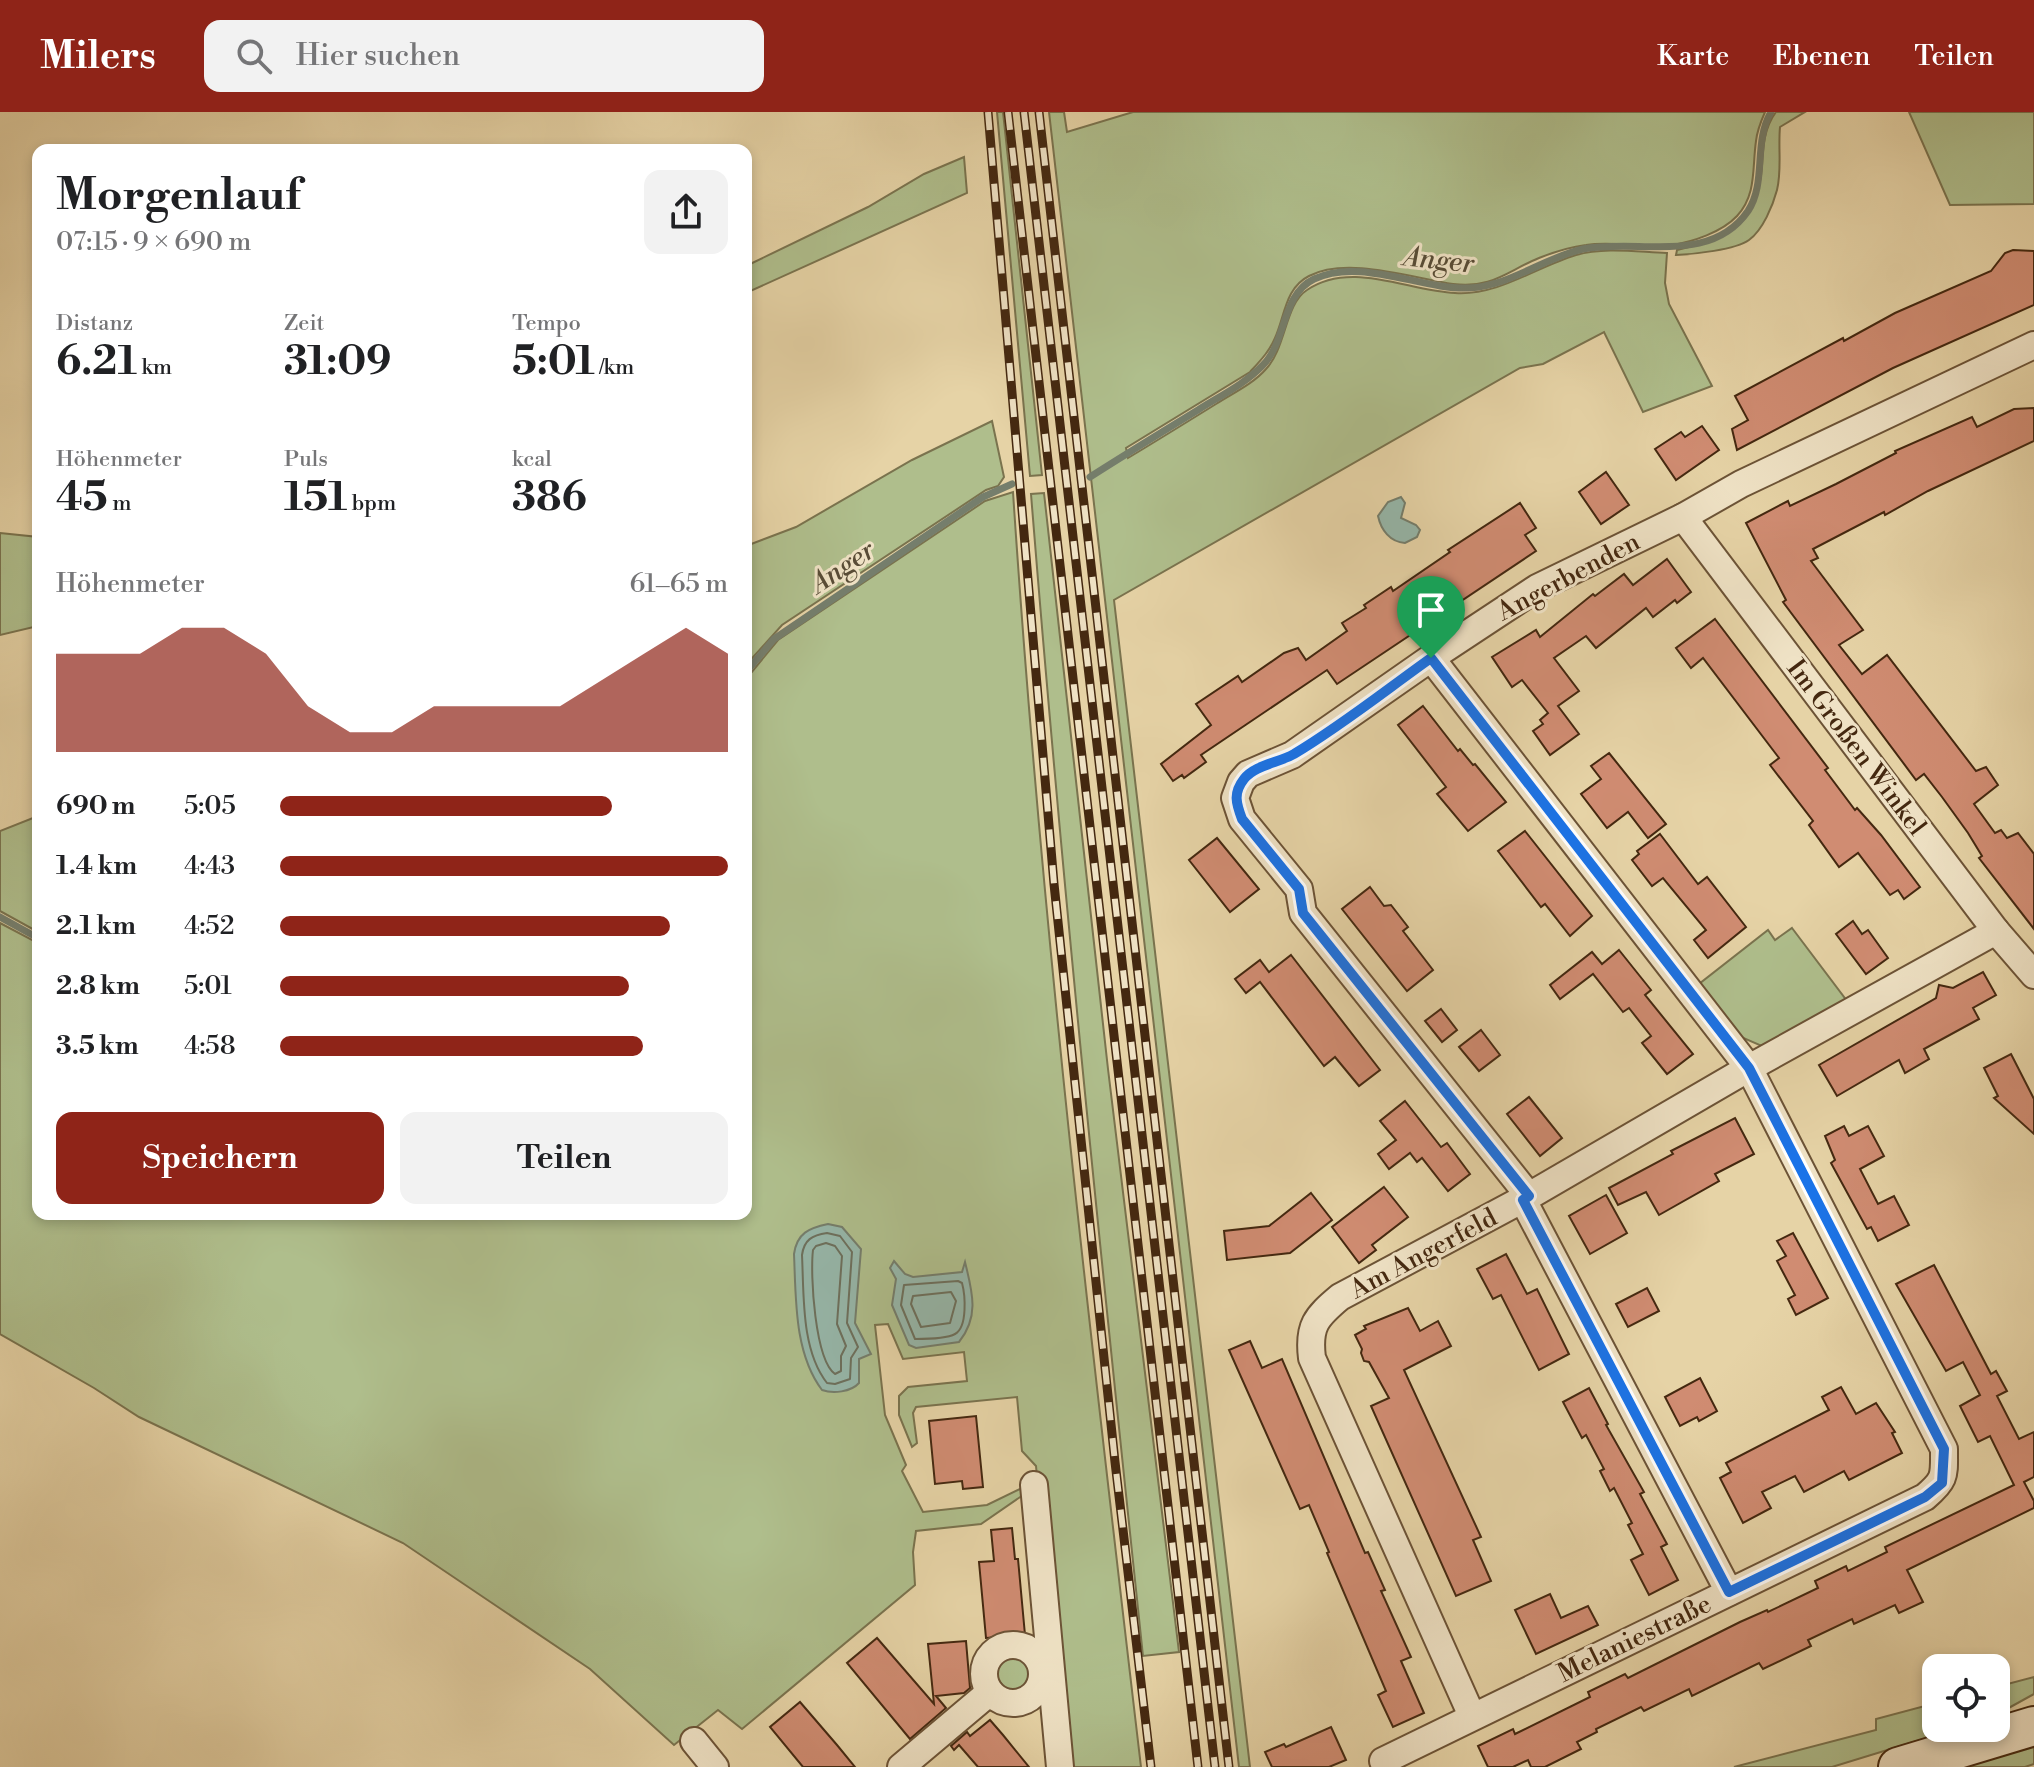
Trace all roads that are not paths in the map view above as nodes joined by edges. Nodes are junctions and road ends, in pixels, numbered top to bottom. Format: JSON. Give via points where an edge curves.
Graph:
{"nodes":[{"id":1,"x":2034,"y":345,"type":"edge"},
{"id":2,"x":1683,"y":517,"type":"junction"},
{"id":3,"x":1431,"y":658,"type":"junction"},
{"id":4,"x":1996,"y":931,"type":"junction"},
{"id":5,"x":2034,"y":975,"type":"edge"},
{"id":6,"x":1749,"y":1068,"type":"junction"},
{"id":7,"x":1526,"y":1198,"type":"junction"},
{"id":8,"x":1034,"y":1485,"type":"dead end"},
{"id":9,"x":1729,"y":1592,"type":"junction"},
{"id":10,"x":1046,"y":1673,"type":"junction"},
{"id":11,"x":990,"y":1692,"type":"junction"},
{"id":12,"x":1472,"y":1716,"type":"junction"},
{"id":13,"x":2034,"y":1726,"type":"edge"},
{"id":14,"x":694,"y":1741,"type":"dead end"},
{"id":15,"x":1383,"y":1761,"type":"dead end"},
{"id":16,"x":715,"y":1767,"type":"edge"},
{"id":17,"x":901,"y":1767,"type":"edge"},
{"id":18,"x":1060,"y":1767,"type":"edge"},
{"id":19,"x":1898,"y":1767,"type":"edge"}],
"edges":[{"from":1,"to":2,"type":"street","name":"Angerbenden","via":[[1741,484]]},
{"from":2,"to":3,"type":"street","name":"Angerbenden","via":[[1537,588]]},
{"from":2,"to":4,"type":"street","name":"Im Großen Winkel"},
{"from":3,"to":6,"type":"street","name":"Melaniestraße"},
{"from":3,"to":7,"type":"street","name":"Angerbenden","via":[[1292,755],[1248,774],[1235,798],[1242,819],[1299,889],[1303,913]]},
{"from":4,"to":5,"type":"street","name":"Im Großen Winkel"},
{"from":4,"to":6,"type":"street","name":"Am Angerfeld"},
{"from":6,"to":7,"type":"street","name":"Am Angerfeld"},
{"from":6,"to":9,"type":"street","name":"Melaniestraße","via":[[1944,1449],[1944,1468],[1942,1483],[1925,1497]]},
{"from":7,"to":9,"type":"street","name":"Angerbenden"},
{"from":7,"to":12,"type":"street","name":"Am Angerfeld","via":[[1340,1297],[1321,1313],[1309,1335],[1312,1358]]},
{"from":8,"to":10,"type":"street"},
{"from":9,"to":12,"type":"street","name":"Melaniestraße"},
{"from":10,"to":11,"type":"street","via":[[1037,1691],[1023,1701],[1005,1702]]},
{"from":10,"to":11,"type":"street","via":[[1029,1650],[1003,1647],[985,1666]]},
{"from":10,"to":18,"type":"street"},
{"from":11,"to":17,"type":"street"},
{"from":12,"to":15,"type":"street","name":"Melaniestraße"},
{"from":13,"to":19,"type":"main road"},
{"from":14,"to":16,"type":"street"}]}
